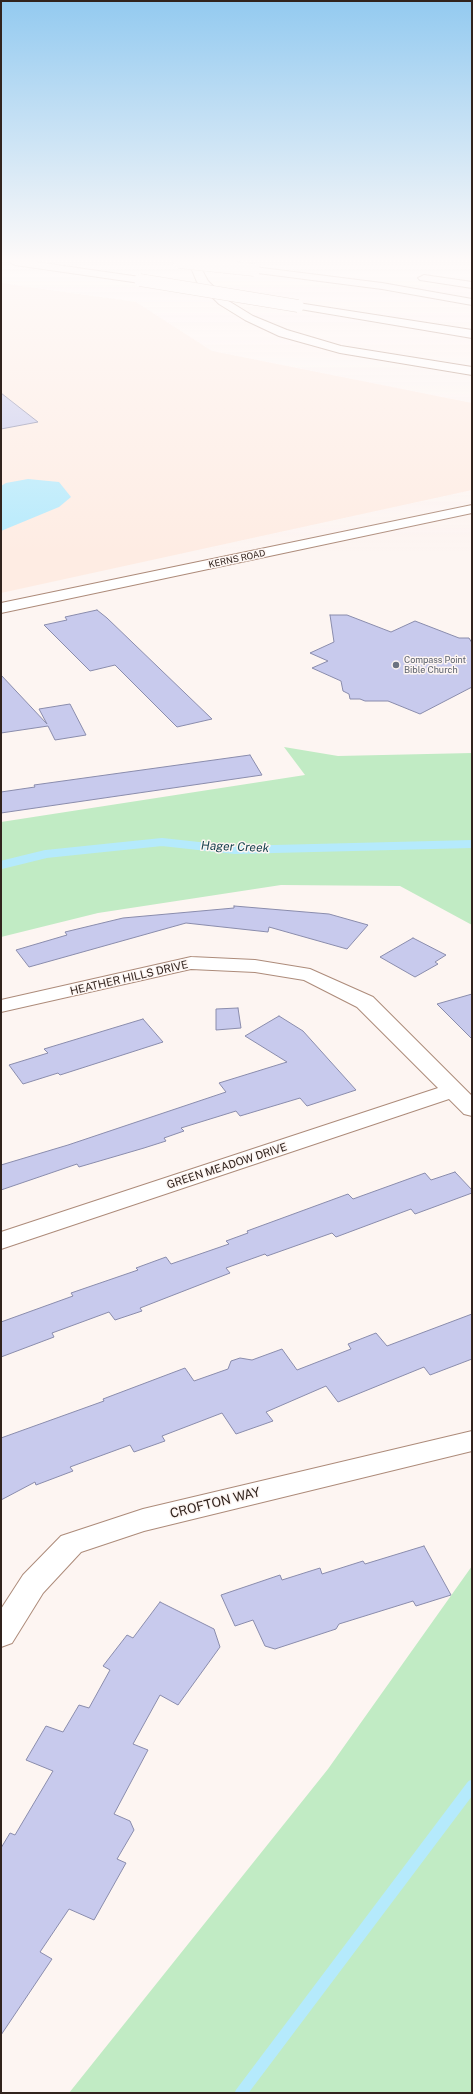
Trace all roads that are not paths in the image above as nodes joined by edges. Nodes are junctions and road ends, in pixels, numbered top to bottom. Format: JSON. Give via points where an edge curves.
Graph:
{"nodes":[{"id":1,"x":404,"y":360,"type":"edge"},
{"id":2,"x":472,"y":372,"type":"edge"},
{"id":3,"x":472,"y":509,"type":"edge"},
{"id":4,"x":1,"y":608,"type":"edge"},
{"id":5,"x":1,"y":1006,"type":"edge"},
{"id":6,"x":453,"y":1090,"type":"junction"},
{"id":7,"x":472,"y":1109,"type":"edge"},
{"id":8,"x":1,"y":1241,"type":"edge"},
{"id":9,"x":472,"y":1441,"type":"edge"},
{"id":10,"x":1,"y":1634,"type":"edge"}],
"edges":[{"from":1,"to":2,"type":"main road"},
{"from":3,"to":4,"type":"main road","name":"KERNS ROAD"},
{"from":5,"to":6,"type":"main road","name":"HEATHER HILLS DRIVE","via":[[191,963],[254,966],[310,975],[365,1002]]},
{"from":6,"to":7,"type":"main road","name":"HEATHER HILLS DRIVE"},
{"from":6,"to":8,"type":"main road","name":"GREEN MEADOW DRIVE"},
{"from":9,"to":10,"type":"main road","name":"CROFTON WAY","via":[[143,1520],[71,1544],[33,1584]]}]}
